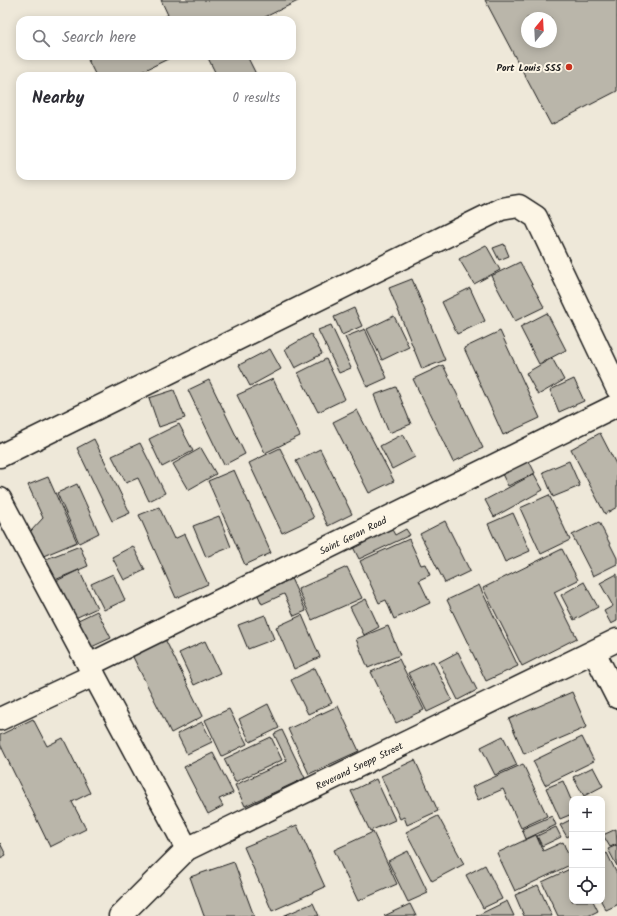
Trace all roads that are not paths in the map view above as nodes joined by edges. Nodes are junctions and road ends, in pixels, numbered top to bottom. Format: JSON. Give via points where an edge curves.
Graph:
{"nodes":[{"id":1,"x":617,"y":388,"type":"edge"},
{"id":2,"x":617,"y":405,"type":"edge"},
{"id":3,"x":0,"y":456,"type":"edge"},
{"id":4,"x":0,"y":499,"type":"edge"},
{"id":5,"x":617,"y":640,"type":"edge"},
{"id":6,"x":594,"y":652,"type":"junction"},
{"id":7,"x":91,"y":670,"type":"junction"},
{"id":8,"x":617,"y":697,"type":"edge"},
{"id":9,"x":0,"y":719,"type":"edge"},
{"id":10,"x":187,"y":849,"type":"junction"},
{"id":11,"x":120,"y":916,"type":"edge"}],
"edges":[{"from":1,"to":3,"type":"street","via":[[536,217],[519,206],[501,209]]},
{"from":2,"to":7,"type":"street","name":"Saint Geran Road"},
{"from":4,"to":7,"type":"street"},
{"from":5,"to":6,"type":"street","name":"Reverand Snepp Street"},
{"from":6,"to":8,"type":"street"},
{"from":6,"to":10,"type":"street","name":"Reverand Snepp Street"},
{"from":7,"to":9,"type":"street","name":"Saint Geran Road"},
{"from":7,"to":10,"type":"street"},
{"from":10,"to":11,"type":"street","name":"Reverand Snepp Street"}]}
